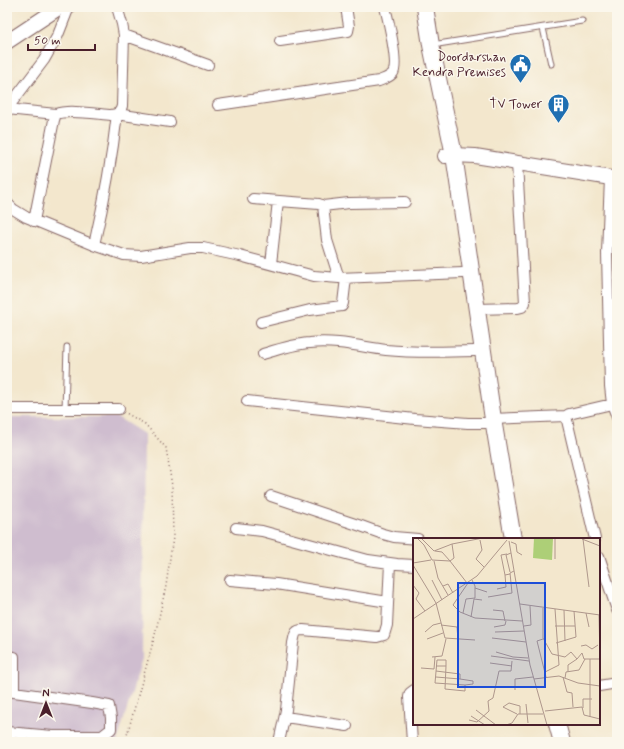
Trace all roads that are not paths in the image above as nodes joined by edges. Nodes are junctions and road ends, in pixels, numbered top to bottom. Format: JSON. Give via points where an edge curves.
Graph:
{"nodes":[{"id":1,"x":60,"y":7,"type":"edge"},
{"id":2,"x":69,"y":7,"type":"edge"},
{"id":3,"x":117,"y":7,"type":"edge"},
{"id":4,"x":346,"y":7,"type":"edge"},
{"id":5,"x":385,"y":7,"type":"edge"},
{"id":6,"x":418,"y":7,"type":"edge"},
{"id":7,"x":425,"y":7,"type":"edge"},
{"id":8,"x":582,"y":21,"type":"dead end"},
{"id":9,"x":543,"y":28,"type":"junction"},
{"id":10,"x":124,"y":35,"type":"junction"},
{"id":11,"x":280,"y":41,"type":"dead end"},
{"id":12,"x":7,"y":42,"type":"edge"},
{"id":13,"x":431,"y":45,"type":"junction"},
{"id":14,"x":208,"y":64,"type":"dead end"},
{"id":15,"x":551,"y":64,"type":"dead end"},
{"id":16,"x":218,"y":105,"type":"dead end"},
{"id":17,"x":7,"y":109,"type":"edge"},
{"id":18,"x":56,"y":114,"type":"junction"},
{"id":19,"x":117,"y":114,"type":"junction"},
{"id":20,"x":170,"y":122,"type":"dead end"},
{"id":21,"x":449,"y":155,"type":"junction"},
{"id":22,"x":517,"y":163,"type":"junction"},
{"id":23,"x":614,"y":179,"type":"edge"},
{"id":24,"x":253,"y":199,"type":"dead end"},
{"id":25,"x":278,"y":201,"type":"junction"},
{"id":26,"x":405,"y":202,"type":"dead end"},
{"id":27,"x":7,"y":204,"type":"edge"},
{"id":28,"x":323,"y":206,"type":"junction"},
{"id":29,"x":34,"y":220,"type":"junction"},
{"id":30,"x":94,"y":245,"type":"junction"},
{"id":31,"x":271,"y":264,"type":"junction"},
{"id":32,"x":463,"y":273,"type":"junction"},
{"id":33,"x":343,"y":278,"type":"junction"},
{"id":34,"x":477,"y":309,"type":"junction"},
{"id":35,"x":261,"y":322,"type":"dead end"},
{"id":36,"x":67,"y":347,"type":"dead end"},
{"id":37,"x":475,"y":351,"type":"junction"},
{"id":38,"x":263,"y":354,"type":"dead end"},
{"id":39,"x":247,"y":401,"type":"dead end"},
{"id":40,"x":612,"y":404,"type":"junction"},
{"id":41,"x":7,"y":409,"type":"edge"},
{"id":42,"x":65,"y":409,"type":"junction"},
{"id":43,"x":119,"y":409,"type":"road end"},
{"id":44,"x":566,"y":416,"type":"junction"},
{"id":45,"x":617,"y":416,"type":"edge"},
{"id":46,"x":490,"y":421,"type":"junction"},
{"id":47,"x":271,"y":496,"type":"dead end"},
{"id":48,"x":236,"y":528,"type":"dead end"},
{"id":49,"x":413,"y":538,"type":"edge"},
{"id":50,"x":505,"y":538,"type":"edge"},
{"id":51,"x":513,"y":538,"type":"edge"},
{"id":52,"x":594,"y":538,"type":"edge"},
{"id":53,"x":600,"y":559,"type":"edge"},
{"id":54,"x":390,"y":563,"type":"junction"},
{"id":55,"x":413,"y":565,"type":"edge"},
{"id":56,"x":230,"y":580,"type":"dead end"},
{"id":57,"x":388,"y":602,"type":"junction"},
{"id":58,"x":617,"y":610,"type":"edge"},
{"id":59,"x":7,"y":656,"type":"edge"},
{"id":60,"x":617,"y":683,"type":"edge"},
{"id":61,"x":600,"y":686,"type":"edge"},
{"id":62,"x":10,"y":691,"type":"edge"},
{"id":63,"x":413,"y":691,"type":"edge"},
{"id":64,"x":285,"y":717,"type":"junction"},
{"id":65,"x":557,"y":725,"type":"edge"},
{"id":66,"x":347,"y":726,"type":"dead end"},
{"id":67,"x":7,"y":732,"type":"edge"},
{"id":68,"x":53,"y":739,"type":"edge"},
{"id":69,"x":279,"y":742,"type":"edge"},
{"id":70,"x":412,"y":742,"type":"edge"},
{"id":71,"x":562,"y":742,"type":"edge"}],
"edges":[{"from":1,"to":12,"type":"street"},
{"from":2,"to":17,"type":"street","via":[[44,60]]},
{"from":3,"to":10,"type":"street"},
{"from":4,"to":11,"type":"street","via":[[348,31]]},
{"from":5,"to":16,"type":"street","via":[[394,53],[394,69],[388,77],[379,81]]},
{"from":6,"to":21,"type":"main road"},
{"from":7,"to":13,"type":"main road"},
{"from":8,"to":9,"type":"lane"},
{"from":9,"to":13,"type":"lane"},
{"from":9,"to":15,"type":"lane"},
{"from":10,"to":14,"type":"street"},
{"from":10,"to":19,"type":"street","via":[[122,106]]},
{"from":13,"to":21,"type":"main road"},
{"from":17,"to":18,"type":"street"},
{"from":18,"to":19,"type":"street"},
{"from":18,"to":29,"type":"street"},
{"from":19,"to":20,"type":"street"},
{"from":19,"to":30,"type":"street","via":[[113,149]]},
{"from":21,"to":22,"type":"street","via":[[475,156]]},
{"from":21,"to":32,"type":"main road"},
{"from":21,"to":34,"type":"main road"},
{"from":22,"to":23,"type":"street"},
{"from":22,"to":34,"type":"street","via":[[525,303],[518,308]]},
{"from":23,"to":40,"type":"street","via":[[607,254]]},
{"from":24,"to":25,"type":"street"},
{"from":25,"to":28,"type":"street"},
{"from":25,"to":31,"type":"street"},
{"from":26,"to":28,"type":"street"},
{"from":27,"to":29,"type":"street"},
{"from":28,"to":33,"type":"street","via":[[327,240]]},
{"from":29,"to":30,"type":"street"},
{"from":30,"to":31,"type":"street","via":[[133,256],[203,248]]},
{"from":31,"to":33,"type":"street","via":[[314,276]]},
{"from":32,"to":33,"type":"street"},
{"from":32,"to":37,"type":"main road"},
{"from":33,"to":35,"type":"street","via":[[342,306],[310,310]]},
{"from":34,"to":46,"type":"main road"},
{"from":36,"to":42,"type":"lane"},
{"from":37,"to":38,"type":"street","via":[[421,352],[312,342]]},
{"from":37,"to":46,"type":"main road"},
{"from":39,"to":46,"type":"street","via":[[415,419],[468,423]]},
{"from":40,"to":44,"type":"street"},
{"from":40,"to":45,"type":"street"},
{"from":41,"to":42,"type":"street"},
{"from":42,"to":43,"type":"street"},
{"from":44,"to":46,"type":"street"},
{"from":44,"to":52,"type":"street"},
{"from":46,"to":50,"type":"main road"},
{"from":46,"to":51,"type":"main road"},
{"from":47,"to":49,"type":"street","via":[[383,534]]},
{"from":48,"to":54,"type":"street","via":[[262,531],[351,556]]},
{"from":53,"to":58,"type":"street"},
{"from":54,"to":55,"type":"street"},
{"from":54,"to":57,"type":"street"},
{"from":56,"to":57,"type":"street","via":[[276,584]]},
{"from":57,"to":64,"type":"street","via":[[387,624],[381,636],[303,630],[296,633]]},
{"from":59,"to":62,"type":"street","via":[[14,657]]},
{"from":60,"to":61,"type":"street"},
{"from":62,"to":68,"type":"street","via":[[108,706],[111,729],[102,736]]},
{"from":63,"to":70,"type":"street","via":[[409,697]]},
{"from":64,"to":66,"type":"street"},
{"from":64,"to":69,"type":"street"},
{"from":65,"to":71,"type":"main road"},
{"from":67,"to":68,"type":"street"}]}
